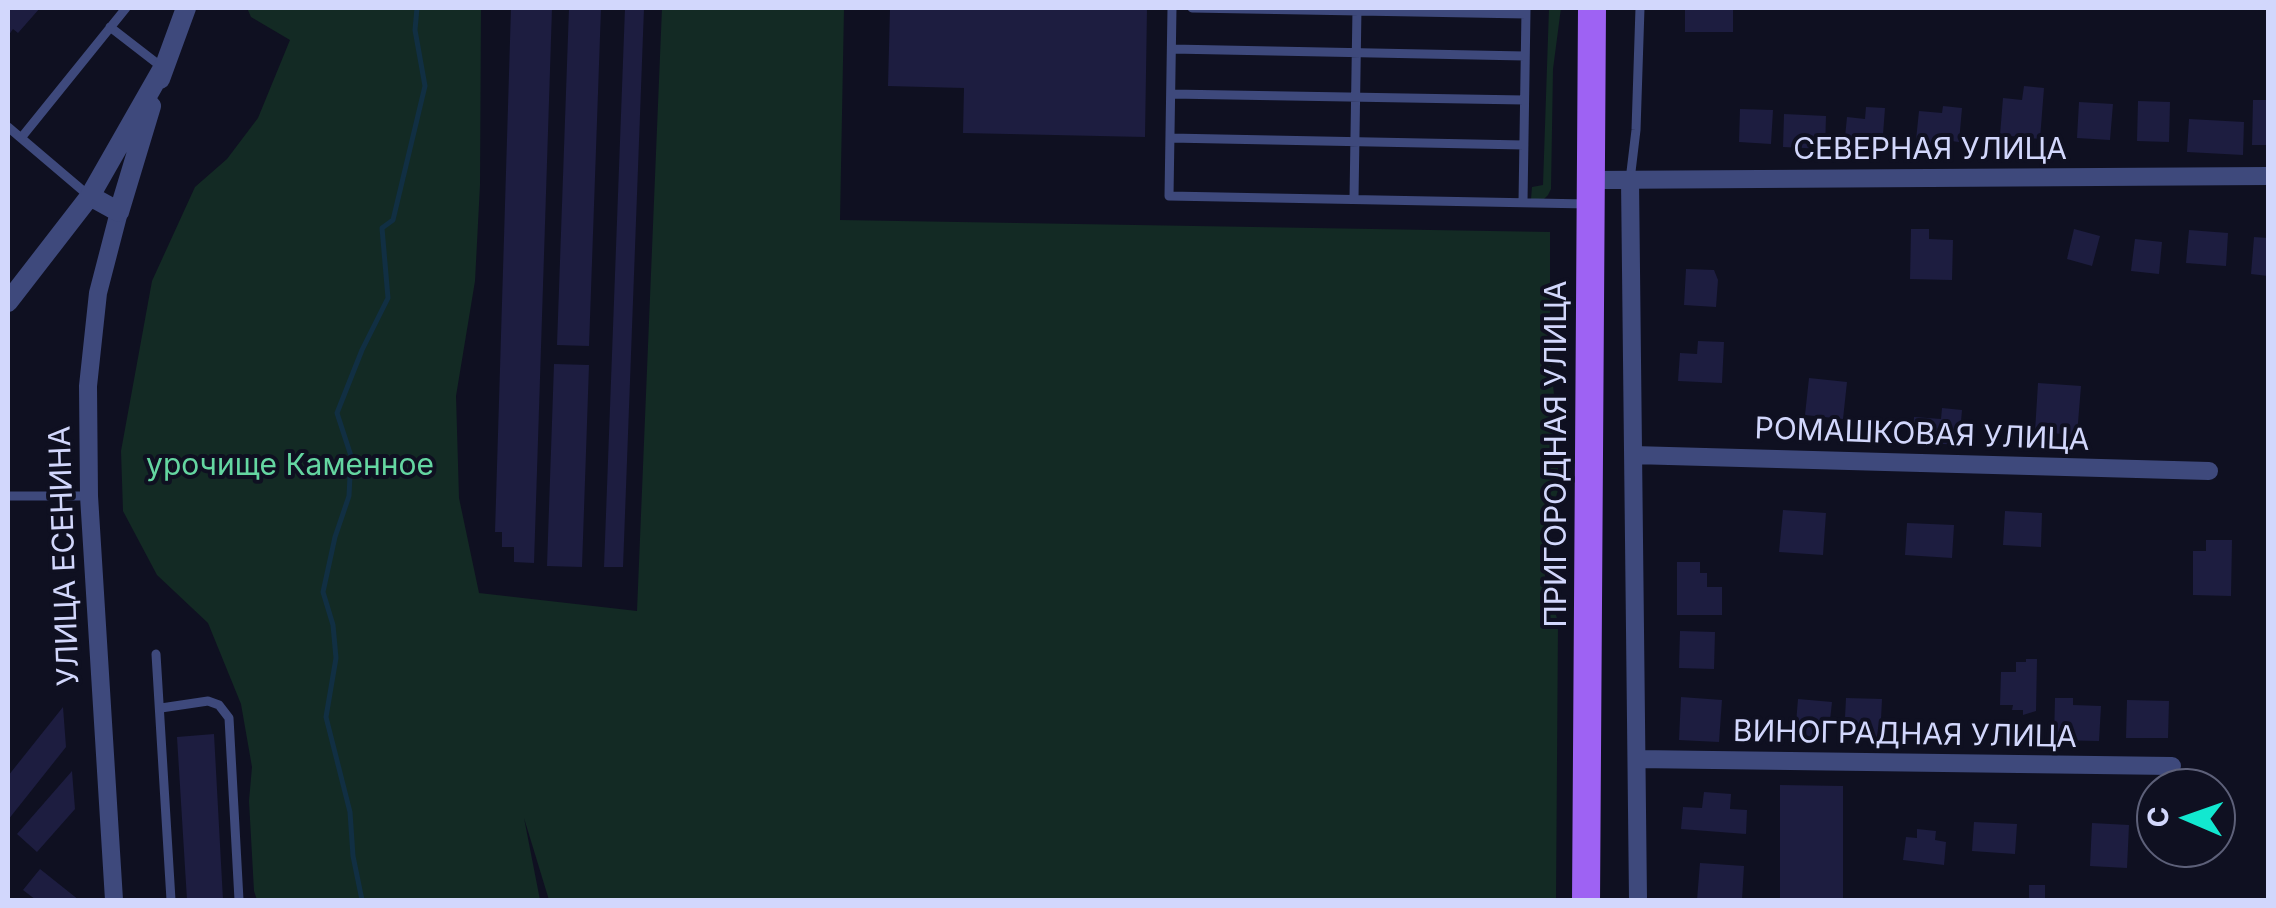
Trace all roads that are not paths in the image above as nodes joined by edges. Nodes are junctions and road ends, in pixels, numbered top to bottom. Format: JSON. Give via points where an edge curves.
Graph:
{"nodes":[{"id":1,"x":126,"y":8,"type":"edge"},
{"id":2,"x":186,"y":8,"type":"edge"},
{"id":3,"x":1172,"y":8,"type":"edge"},
{"id":4,"x":1192,"y":8,"type":"edge"},
{"id":5,"x":1592,"y":8,"type":"edge"},
{"id":6,"x":1640,"y":8,"type":"edge"},
{"id":7,"x":1358,"y":9,"type":"edge"},
{"id":8,"x":1526,"y":10,"type":"edge"},
{"id":9,"x":110,"y":27,"type":"junction"},
{"id":10,"x":1172,"y":50,"type":"junction"},
{"id":11,"x":1356,"y":53,"type":"junction"},
{"id":12,"x":1525,"y":56,"type":"junction"},
{"id":13,"x":163,"y":68,"type":"junction"},
{"id":14,"x":1171,"y":94,"type":"junction"},
{"id":15,"x":1356,"y":98,"type":"junction"},
{"id":16,"x":1524,"y":100,"type":"junction"},
{"id":17,"x":8,"y":127,"type":"edge"},
{"id":18,"x":20,"y":138,"type":"junction"},
{"id":19,"x":1170,"y":138,"type":"junction"},
{"id":20,"x":1355,"y":142,"type":"junction"},
{"id":21,"x":1524,"y":144,"type":"junction"},
{"id":22,"x":2268,"y":176,"type":"edge"},
{"id":23,"x":1630,"y":180,"type":"junction"},
{"id":24,"x":1591,"y":192,"type":"junction"},
{"id":25,"x":90,"y":196,"type":"junction"},
{"id":26,"x":1354,"y":199,"type":"junction"},
{"id":27,"x":1523,"y":202,"type":"junction"},
{"id":28,"x":119,"y":212,"type":"junction"},
{"id":29,"x":8,"y":302,"type":"edge"},
{"id":30,"x":1633,"y":455,"type":"junction"},
{"id":31,"x":2209,"y":471,"type":"dead end"},
{"id":32,"x":8,"y":496,"type":"edge"},
{"id":33,"x":89,"y":496,"type":"junction"},
{"id":34,"x":156,"y":654,"type":"dead end"},
{"id":35,"x":161,"y":708,"type":"junction"},
{"id":36,"x":1637,"y":759,"type":"junction"},
{"id":37,"x":2172,"y":766,"type":"dead end"},
{"id":38,"x":114,"y":900,"type":"edge"},
{"id":39,"x":171,"y":900,"type":"edge"},
{"id":40,"x":239,"y":900,"type":"edge"},
{"id":41,"x":1586,"y":900,"type":"edge"},
{"id":42,"x":1638,"y":900,"type":"edge"}],
"edges":[{"from":1,"to":9,"type":"lane"},
{"from":2,"to":13,"type":"street","name":"УЛИЦА ЕСЕНИНА"},
{"from":3,"to":10,"type":"lane"},
{"from":4,"to":7,"type":"lane"},
{"from":5,"to":24,"type":"main road","name":"ПРИГОРОДНАЯ УЛИЦА"},
{"from":6,"to":23,"type":"lane"},
{"from":7,"to":8,"type":"lane"},
{"from":7,"to":11,"type":"lane"},
{"from":8,"to":12,"type":"lane"},
{"from":9,"to":13,"type":"lane"},
{"from":9,"to":18,"type":"lane"},
{"from":10,"to":11,"type":"lane"},
{"from":10,"to":14,"type":"lane"},
{"from":11,"to":12,"type":"lane"},
{"from":11,"to":15,"type":"lane"},
{"from":12,"to":16,"type":"lane"},
{"from":13,"to":25,"type":"street","name":"УЛИЦА ЕСЕНИНА"},
{"from":13,"to":28,"type":"street","name":"УЛИЦА ЕСЕНИНА"},
{"from":14,"to":15,"type":"lane"},
{"from":14,"to":19,"type":"lane"},
{"from":15,"to":16,"type":"lane"},
{"from":15,"to":20,"type":"lane"},
{"from":16,"to":21,"type":"lane"},
{"from":17,"to":18,"type":"lane"},
{"from":18,"to":25,"type":"lane"},
{"from":19,"to":20,"type":"lane"},
{"from":19,"to":26,"type":"lane","via":[[1169,196]]},
{"from":20,"to":21,"type":"lane"},
{"from":20,"to":26,"type":"lane"},
{"from":21,"to":27,"type":"lane"},
{"from":22,"to":23,"type":"street","name":"СЕВЕРНАЯ УЛИЦА"},
{"from":23,"to":24,"type":"street","name":"СЕВЕРНАЯ УЛИЦА"},
{"from":23,"to":30,"type":"street"},
{"from":24,"to":27,"type":"lane"},
{"from":24,"to":41,"type":"main road","name":"ПРИГОРОДНАЯ УЛИЦА"},
{"from":25,"to":28,"type":"street"},
{"from":25,"to":29,"type":"street","name":"УЛИЦА ЕСЕНИНА"},
{"from":26,"to":27,"type":"lane"},
{"from":28,"to":33,"type":"street","name":"УЛИЦА ЕСЕНИНА","via":[[92,340]]},
{"from":30,"to":31,"type":"street","name":"РОМАШКОВАЯ УЛИЦА"},
{"from":30,"to":36,"type":"street"},
{"from":32,"to":33,"type":"lane"},
{"from":33,"to":38,"type":"street","name":"УЛИЦА ЕСЕНИНА"},
{"from":34,"to":35,"type":"lane"},
{"from":35,"to":39,"type":"lane"},
{"from":35,"to":40,"type":"lane","via":[[208,701],[229,718]]},
{"from":36,"to":37,"type":"street","name":"ВИНОГРАДНАЯ УЛИЦА"},
{"from":36,"to":42,"type":"street"}]}
